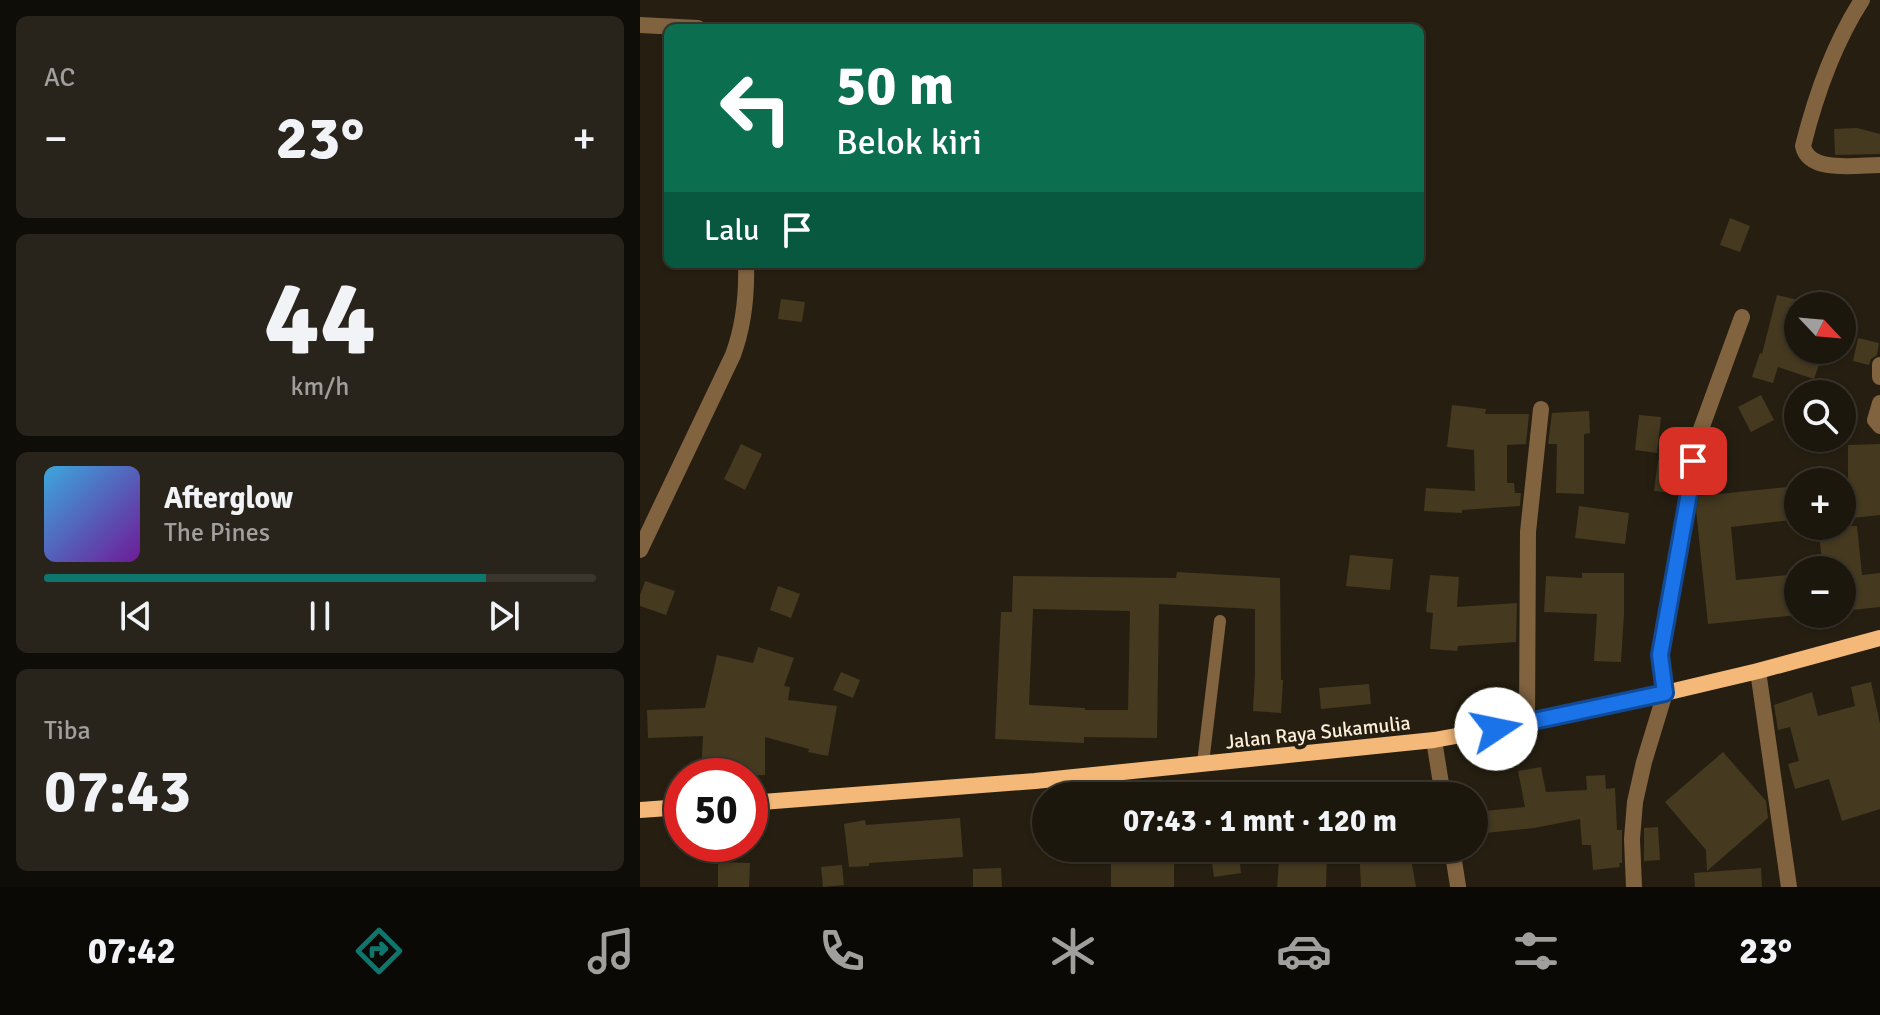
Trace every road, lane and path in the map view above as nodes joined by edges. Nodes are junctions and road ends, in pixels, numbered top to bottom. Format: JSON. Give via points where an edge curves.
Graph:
{"nodes":[{"id":1,"x":1862,"y":0,"type":"edge"},
{"id":2,"x":640,"y":25,"type":"edge"},
{"id":3,"x":664,"y":26,"type":"edge"},
{"id":4,"x":1880,"y":165,"type":"edge"},
{"id":5,"x":746,"y":268,"type":"edge"},
{"id":6,"x":1742,"y":317,"type":"dead end"},
{"id":7,"x":1880,"y":365,"type":"edge"},
{"id":8,"x":1880,"y":377,"type":"edge"},
{"id":9,"x":1880,"y":403,"type":"edge"},
{"id":10,"x":1541,"y":409,"type":"dead end"},
{"id":11,"x":1880,"y":426,"type":"edge"},
{"id":12,"x":640,"y":550,"type":"edge"},
{"id":13,"x":1220,"y":621,"type":"dead end"},
{"id":14,"x":1880,"y":638,"type":"edge"},
{"id":15,"x":1758,"y":671,"type":"junction"},
{"id":16,"x":1665,"y":693,"type":"junction"},
{"id":17,"x":1527,"y":723,"type":"junction"},
{"id":18,"x":1434,"y":740,"type":"junction"},
{"id":19,"x":1203,"y":763,"type":"junction"},
{"id":20,"x":1441,"y":782,"type":"edge"},
{"id":21,"x":768,"y":802,"type":"edge"},
{"id":22,"x":664,"y":808,"type":"edge"},
{"id":23,"x":640,"y":810,"type":"edge"},
{"id":24,"x":1454,"y":862,"type":"edge"},
{"id":25,"x":1458,"y":886,"type":"edge"},
{"id":26,"x":1634,"y":887,"type":"edge"},
{"id":27,"x":1789,"y":887,"type":"edge"}],
"edges":[{"from":1,"to":4,"type":"street","via":[[1834,50],[1803,146],[1809,158],[1824,164]]},
{"from":2,"to":3,"type":"street"},
{"from":5,"to":12,"type":"street","via":[[745,307],[733,355]]},
{"from":6,"to":16,"type":"street","via":[[1697,440],[1660,655]]},
{"from":7,"to":8,"type":"street"},
{"from":9,"to":11,"type":"street","via":[[1875,420]]},
{"from":10,"to":17,"type":"street","via":[[1528,532]]},
{"from":13,"to":19,"type":"lane"},
{"from":14,"to":15,"type":"main road","name":"Jalan Raya Sukamulia"},
{"from":15,"to":16,"type":"main road","name":"Jalan Raya Sukamulia"},
{"from":15,"to":27,"type":"street"},
{"from":16,"to":17,"type":"main road","name":"Jalan Raya Sukamulia"},
{"from":16,"to":26,"type":"street","via":[[1635,802]]},
{"from":17,"to":18,"type":"main road","name":"Jalan Raya Sukamulia"},
{"from":18,"to":19,"type":"main road","name":"Jalan Raya Sukamulia"},
{"from":18,"to":20,"type":"street"},
{"from":19,"to":21,"type":"main road","name":"Jalan Raya Sukamulia"},
{"from":22,"to":23,"type":"main road"},
{"from":24,"to":25,"type":"street"}]}
